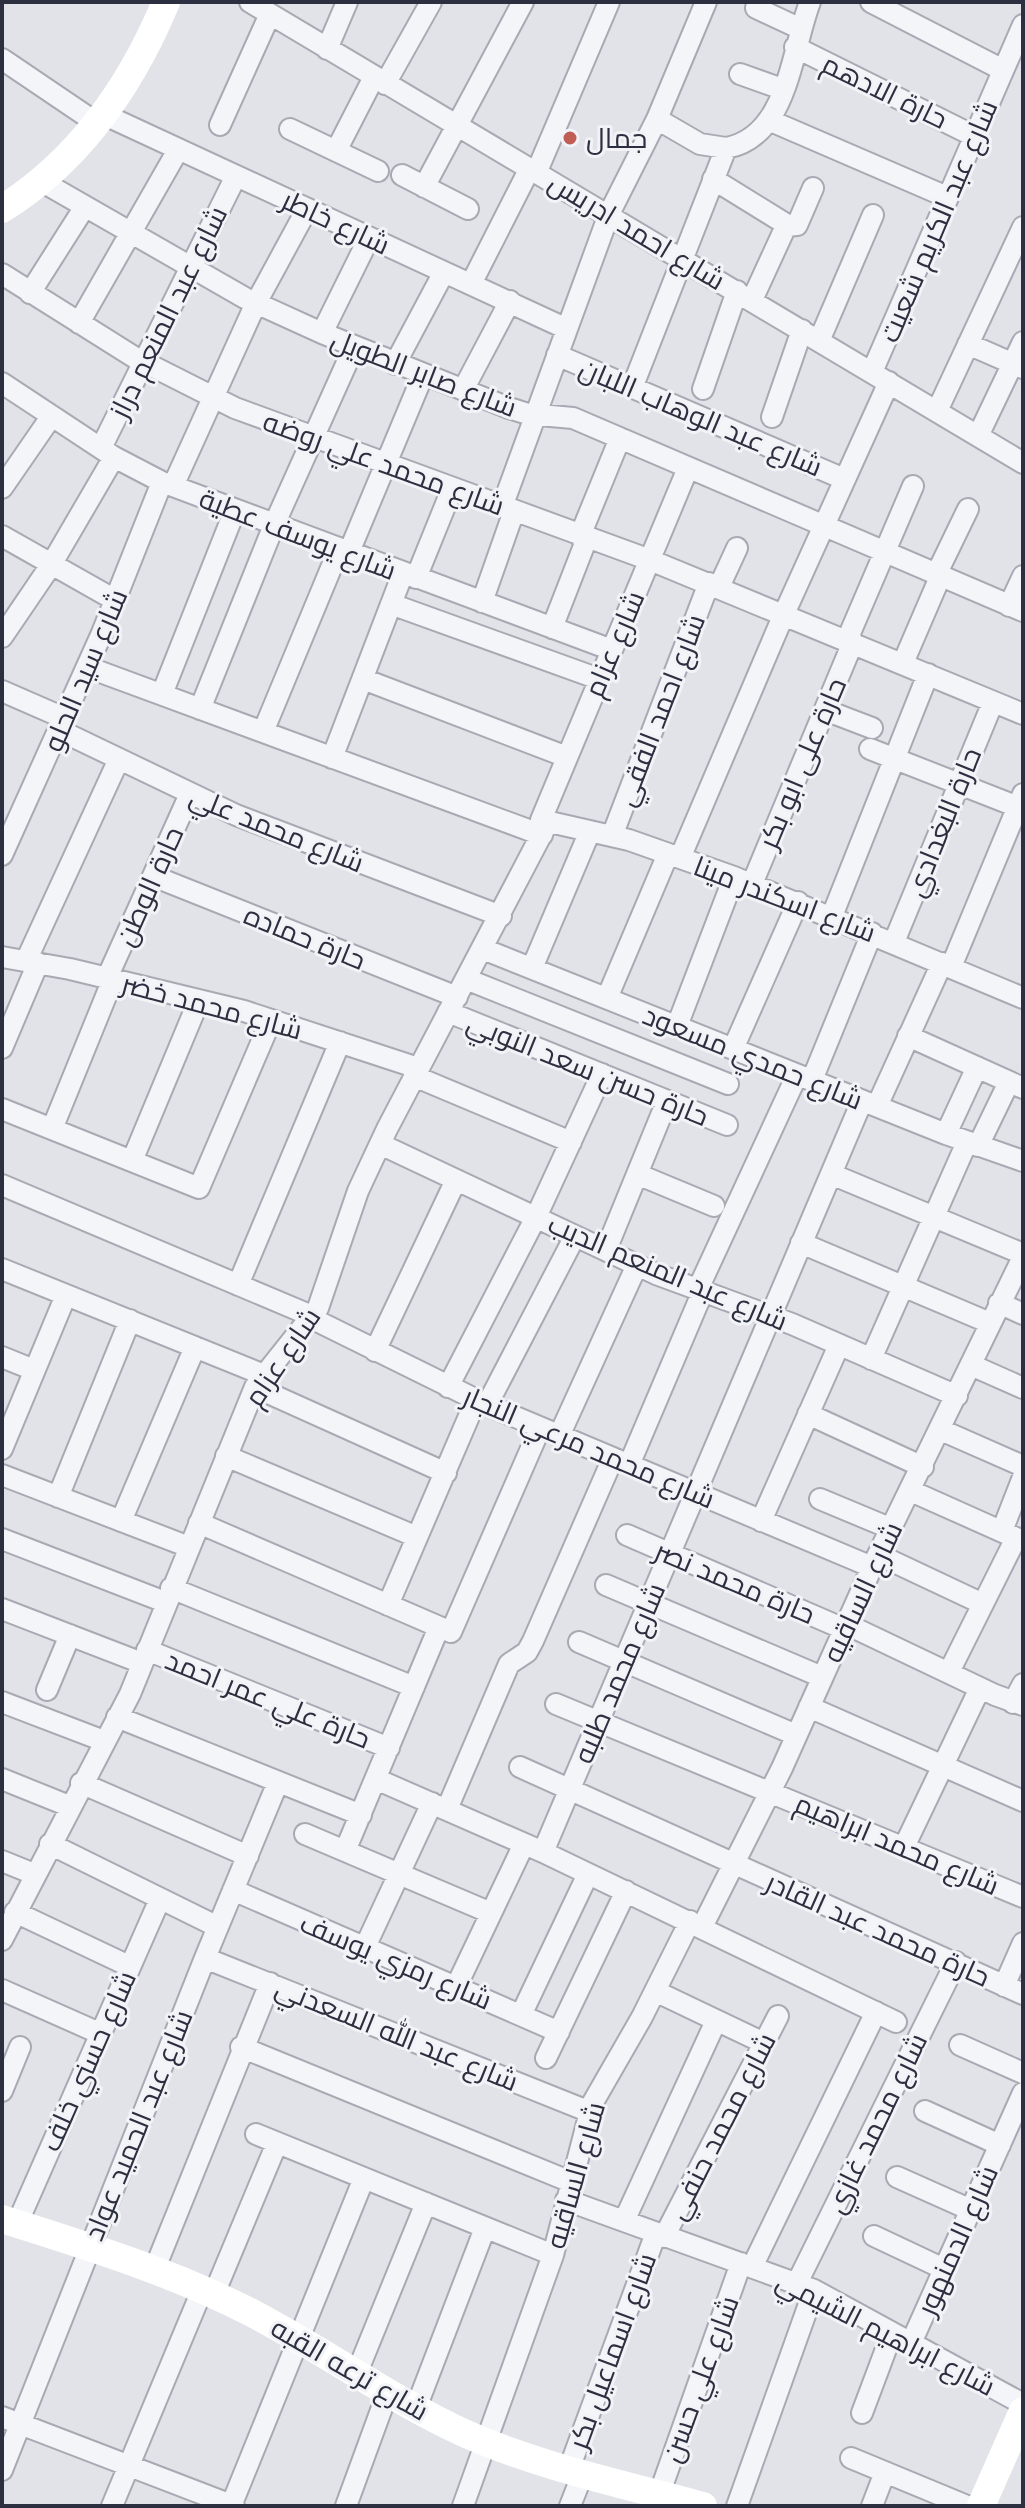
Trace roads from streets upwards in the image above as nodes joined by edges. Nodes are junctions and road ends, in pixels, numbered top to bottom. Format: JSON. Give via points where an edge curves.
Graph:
{"nodes":[{"id":1,"x":166,"y":2,"type":"edge"},
{"id":2,"x":250,"y":2,"type":"edge"},
{"id":3,"x":347,"y":2,"type":"edge"},
{"id":4,"x":431,"y":2,"type":"edge"},
{"id":5,"x":523,"y":2,"type":"edge"},
{"id":6,"x":609,"y":2,"type":"edge"},
{"id":7,"x":706,"y":2,"type":"edge"},
{"id":8,"x":810,"y":2,"type":"edge"},
{"id":9,"x":871,"y":2,"type":"edge"},
{"id":10,"x":756,"y":8,"type":"dead end"},
{"id":11,"x":270,"y":14,"type":"junction"},
{"id":12,"x":1023,"y":25,"type":"edge"},
{"id":13,"x":798,"y":38,"type":"junction"},
{"id":14,"x":327,"y":49,"type":"junction"},
{"id":15,"x":2,"y":59,"type":"edge"},
{"id":16,"x":1003,"y":70,"type":"junction"},
{"id":17,"x":740,"y":74,"type":"dead end"},
{"id":18,"x":379,"y":80,"type":"junction"},
{"id":19,"x":782,"y":89,"type":"junction"},
{"id":20,"x":101,"y":119,"type":"junction"},
{"id":21,"x":657,"y":119,"type":"junction"},
{"id":22,"x":771,"y":121,"type":"junction"},
{"id":23,"x":220,"y":125,"type":"dead end"},
{"id":24,"x":457,"y":126,"type":"junction"},
{"id":25,"x":290,"y":129,"type":"dead end"},
{"id":26,"x":974,"y":136,"type":"junction"},
{"id":27,"x":726,"y":148,"type":"junction"},
{"id":28,"x":178,"y":150,"type":"junction"},
{"id":29,"x":336,"y":151,"type":"junction"},
{"id":30,"x":534,"y":170,"type":"junction"},
{"id":31,"x":378,"y":171,"type":"dead end"},
{"id":32,"x":402,"y":175,"type":"dead end"},
{"id":33,"x":236,"y":176,"type":"junction"},
{"id":34,"x":713,"y":179,"type":"junction"},
{"id":35,"x":41,"y":181,"type":"junction"},
{"id":36,"x":424,"y":187,"type":"junction"},
{"id":37,"x":813,"y":188,"type":"dead end"},
{"id":38,"x":947,"y":197,"type":"junction"},
{"id":39,"x":84,"y":208,"type":"junction"},
{"id":40,"x":2,"y":209,"type":"edge"},
{"id":41,"x":307,"y":209,"type":"junction"},
{"id":42,"x":468,"y":209,"type":"dead end"},
{"id":43,"x":609,"y":214,"type":"junction"},
{"id":44,"x":873,"y":215,"type":"dead end"},
{"id":45,"x":789,"y":226,"type":"junction"},
{"id":46,"x":1023,"y":227,"type":"edge"},
{"id":47,"x":130,"y":234,"type":"junction"},
{"id":48,"x":369,"y":238,"type":"junction"},
{"id":49,"x":680,"y":257,"type":"junction"},
{"id":50,"x":189,"y":267,"type":"junction"},
{"id":51,"x":444,"y":272,"type":"junction"},
{"id":52,"x":4,"y":280,"type":"edge"},
{"id":53,"x":471,"y":284,"type":"junction"},
{"id":54,"x":30,"y":293,"type":"junction"},
{"id":55,"x":745,"y":296,"type":"junction"},
{"id":56,"x":510,"y":301,"type":"junction"},
{"id":57,"x":256,"y":303,"type":"junction"},
{"id":58,"x":79,"y":323,"type":"junction"},
{"id":59,"x":567,"y":329,"type":"junction"},
{"id":60,"x":322,"y":333,"type":"junction"},
{"id":61,"x":811,"y":336,"type":"junction"},
{"id":62,"x":1023,"y":342,"type":"edge"},
{"id":63,"x":968,"y":344,"type":"junction"},
{"id":64,"x":354,"y":347,"type":"junction"},
{"id":65,"x":557,"y":355,"type":"junction"},
{"id":66,"x":143,"y":361,"type":"junction"},
{"id":67,"x":395,"y":364,"type":"junction"},
{"id":68,"x":1018,"y":366,"type":"edge"},
{"id":69,"x":423,"y":375,"type":"junction"},
{"id":70,"x":881,"y":377,"type":"junction"},
{"id":71,"x":2,"y":383,"type":"edge"},
{"id":72,"x":632,"y":388,"type":"junction"},
{"id":73,"x":703,"y":389,"type":"dead end"},
{"id":74,"x":463,"y":390,"type":"junction"},
{"id":75,"x":213,"y":397,"type":"junction"},
{"id":76,"x":937,"y":411,"type":"junction"},
{"id":77,"x":535,"y":415,"type":"junction"},
{"id":78,"x":51,"y":417,"type":"junction"},
{"id":79,"x":772,"y":417,"type":"dead end"},
{"id":80,"x":978,"y":436,"type":"junction"},
{"id":81,"x":313,"y":437,"type":"junction"},
{"id":82,"x":620,"y":438,"type":"junction"},
{"id":83,"x":107,"y":452,"type":"junction"},
{"id":84,"x":1023,"y":463,"type":"edge"},
{"id":85,"x":387,"y":464,"type":"junction"},
{"id":86,"x":688,"y":468,"type":"junction"},
{"id":87,"x":844,"y":479,"type":"junction"},
{"id":88,"x":168,"y":484,"type":"junction"},
{"id":89,"x":913,"y":486,"type":"dead end"},
{"id":90,"x":2,"y":488,"type":"edge"},
{"id":91,"x":452,"y":489,"type":"junction"},
{"id":92,"x":508,"y":509,"type":"junction"},
{"id":93,"x":968,"y":509,"type":"dead end"},
{"id":94,"x":235,"y":510,"type":"junction"},
{"id":95,"x":274,"y":525,"type":"junction"},
{"id":96,"x":823,"y":527,"type":"junction"},
{"id":97,"x":2,"y":536,"type":"edge"},
{"id":98,"x":583,"y":537,"type":"junction"},
{"id":99,"x":737,"y":548,"type":"dead end"},
{"id":100,"x":344,"y":551,"type":"junction"},
{"id":101,"x":883,"y":553,"type":"junction"},
{"id":102,"x":650,"y":560,"type":"junction"},
{"id":103,"x":51,"y":565,"type":"junction"},
{"id":104,"x":410,"y":575,"type":"junction"},
{"id":105,"x":938,"y":576,"type":"junction"},
{"id":106,"x":1023,"y":576,"type":"edge"},
{"id":107,"x":714,"y":585,"type":"junction"},
{"id":108,"x":115,"y":600,"type":"junction"},
{"id":109,"x":482,"y":602,"type":"junction"},
{"id":110,"x":391,"y":604,"type":"junction"},
{"id":111,"x":1016,"y":608,"type":"edge"},
{"id":112,"x":784,"y":614,"type":"junction"},
{"id":113,"x":552,"y":628,"type":"junction"},
{"id":114,"x":2,"y":637,"type":"edge"},
{"id":115,"x":850,"y":641,"type":"junction"},
{"id":116,"x":612,"y":650,"type":"junction"},
{"id":117,"x":903,"y":663,"type":"junction"},
{"id":118,"x":87,"y":667,"type":"junction"},
{"id":119,"x":928,"y":674,"type":"junction"},
{"id":120,"x":363,"y":679,"type":"junction"},
{"id":121,"x":599,"y":679,"type":"junction"},
{"id":122,"x":2,"y":691,"type":"edge"},
{"id":123,"x":162,"y":694,"type":"junction"},
{"id":124,"x":993,"y":702,"type":"junction"},
{"id":125,"x":200,"y":709,"type":"junction"},
{"id":126,"x":825,"y":710,"type":"junction"},
{"id":127,"x":1023,"y":714,"type":"edge"},
{"id":128,"x":62,"y":724,"type":"junction"},
{"id":129,"x":872,"y":728,"type":"dead end"},
{"id":130,"x":263,"y":732,"type":"junction"},
{"id":131,"x":870,"y":749,"type":"dead end"},
{"id":132,"x":567,"y":757,"type":"junction"},
{"id":133,"x":332,"y":758,"type":"junction"},
{"id":134,"x":892,"y":758,"type":"junction"},
{"id":135,"x":119,"y":759,"type":"junction"},
{"id":136,"x":959,"y":784,"type":"junction"},
{"id":137,"x":190,"y":794,"type":"junction"},
{"id":138,"x":1020,"y":801,"type":"edge"},
{"id":139,"x":544,"y":825,"type":"junction"},
{"id":140,"x":590,"y":831,"type":"junction"},
{"id":141,"x":612,"y":836,"type":"junction"},
{"id":142,"x":2,"y":855,"type":"edge"},
{"id":143,"x":674,"y":856,"type":"junction"},
{"id":144,"x":153,"y":876,"type":"junction"},
{"id":145,"x":743,"y":881,"type":"junction"},
{"id":146,"x":798,"y":902,"type":"junction"},
{"id":147,"x":501,"y":916,"type":"junction"},
{"id":148,"x":832,"y":916,"type":"junction"},
{"id":149,"x":872,"y":933,"type":"junction"},
{"id":150,"x":894,"y":942,"type":"junction"},
{"id":151,"x":483,"y":949,"type":"junction"},
{"id":152,"x":2,"y":957,"type":"edge"},
{"id":153,"x":32,"y":962,"type":"junction"},
{"id":154,"x":946,"y":965,"type":"junction"},
{"id":155,"x":532,"y":968,"type":"junction"},
{"id":156,"x":110,"y":978,"type":"junction"},
{"id":157,"x":457,"y":996,"type":"junction"},
{"id":158,"x":607,"y":998,"type":"junction"},
{"id":159,"x":1023,"y":998,"type":"edge"},
{"id":160,"x":199,"y":1000,"type":"junction"},
{"id":161,"x":271,"y":1020,"type":"junction"},
{"id":162,"x":677,"y":1026,"type":"junction"},
{"id":163,"x":908,"y":1036,"type":"junction"},
{"id":164,"x":340,"y":1042,"type":"junction"},
{"id":165,"x":726,"y":1046,"type":"junction"},
{"id":166,"x":2,"y":1048,"type":"edge"},
{"id":167,"x":977,"y":1067,"type":"junction"},
{"id":168,"x":416,"y":1072,"type":"junction"},
{"id":169,"x":602,"y":1074,"type":"junction"},
{"id":170,"x":705,"y":1075,"type":"junction"},
{"id":171,"x":805,"y":1078,"type":"junction"},
{"id":172,"x":728,"y":1084,"type":"dead end"},
{"id":173,"x":1016,"y":1085,"type":"edge"},
{"id":174,"x":667,"y":1101,"type":"junction"},
{"id":175,"x":869,"y":1104,"type":"junction"},
{"id":176,"x":2,"y":1109,"type":"edge"},
{"id":177,"x":727,"y":1125,"type":"dead end"},
{"id":178,"x":52,"y":1129,"type":"junction"},
{"id":179,"x":946,"y":1134,"type":"junction"},
{"id":180,"x":571,"y":1142,"type":"junction"},
{"id":181,"x":380,"y":1144,"type":"junction"},
{"id":182,"x":972,"y":1144,"type":"junction"},
{"id":183,"x":132,"y":1161,"type":"junction"},
{"id":184,"x":1023,"y":1161,"type":"edge"},
{"id":185,"x":637,"y":1174,"type":"junction"},
{"id":186,"x":831,"y":1174,"type":"junction"},
{"id":187,"x":456,"y":1180,"type":"junction"},
{"id":188,"x":2,"y":1185,"type":"edge"},
{"id":189,"x":714,"y":1206,"type":"dead end"},
{"id":190,"x":536,"y":1217,"type":"junction"},
{"id":191,"x":934,"y":1217,"type":"junction"},
{"id":192,"x":575,"y":1236,"type":"junction"},
{"id":193,"x":801,"y":1243,"type":"junction"},
{"id":194,"x":606,"y":1250,"type":"junction"},
{"id":195,"x":1023,"y":1256,"type":"edge"},
{"id":196,"x":637,"y":1265,"type":"junction"},
{"id":197,"x":2,"y":1269,"type":"edge"},
{"id":198,"x":238,"y":1285,"type":"junction"},
{"id":199,"x":903,"y":1286,"type":"junction"},
{"id":200,"x":701,"y":1290,"type":"junction"},
{"id":201,"x":66,"y":1295,"type":"junction"},
{"id":202,"x":999,"y":1303,"type":"junction"},
{"id":203,"x":1023,"y":1314,"type":"edge"},
{"id":204,"x":770,"y":1316,"type":"junction"},
{"id":205,"x":311,"y":1317,"type":"junction"},
{"id":206,"x":130,"y":1320,"type":"junction"},
{"id":207,"x":990,"y":1323,"type":"junction"},
{"id":208,"x":839,"y":1345,"type":"junction"},
{"id":209,"x":195,"y":1347,"type":"junction"},
{"id":210,"x":375,"y":1351,"type":"junction"},
{"id":211,"x":2,"y":1357,"type":"edge"},
{"id":212,"x":871,"y":1359,"type":"junction"},
{"id":213,"x":971,"y":1365,"type":"junction"},
{"id":214,"x":34,"y":1370,"type":"junction"},
{"id":215,"x":260,"y":1381,"type":"junction"},
{"id":216,"x":448,"y":1387,"type":"junction"},
{"id":217,"x":1023,"y":1388,"type":"edge"},
{"id":218,"x":957,"y":1396,"type":"junction"},
{"id":219,"x":482,"y":1403,"type":"junction"},
{"id":220,"x":10,"y":1404,"type":"edge"},
{"id":221,"x":808,"y":1414,"type":"junction"},
{"id":222,"x":941,"y":1430,"type":"junction"},
{"id":223,"x":550,"y":1432,"type":"junction"},
{"id":224,"x":2,"y":1449,"type":"edge"},
{"id":225,"x":226,"y":1456,"type":"junction"},
{"id":226,"x":621,"y":1462,"type":"junction"},
{"id":227,"x":1023,"y":1466,"type":"edge"},
{"id":228,"x":923,"y":1467,"type":"junction"},
{"id":229,"x":446,"y":1473,"type":"junction"},
{"id":230,"x":2,"y":1475,"type":"edge"},
{"id":231,"x":1023,"y":1477,"type":"edge"},
{"id":232,"x":911,"y":1491,"type":"junction"},
{"id":233,"x":695,"y":1493,"type":"junction"},
{"id":234,"x":58,"y":1497,"type":"junction"},
{"id":235,"x":820,"y":1499,"type":"dead end"},
{"id":236,"x":121,"y":1521,"type":"junction"},
{"id":237,"x":761,"y":1521,"type":"junction"},
{"id":238,"x":199,"y":1523,"type":"junction"},
{"id":239,"x":892,"y":1529,"type":"junction"},
{"id":240,"x":627,"y":1535,"type":"dead end"},
{"id":241,"x":1014,"y":1536,"type":"edge"},
{"id":242,"x":417,"y":1537,"type":"junction"},
{"id":243,"x":2,"y":1539,"type":"edge"},
{"id":244,"x":189,"y":1547,"type":"junction"},
{"id":245,"x":670,"y":1554,"type":"junction"},
{"id":246,"x":875,"y":1561,"type":"junction"},
{"id":247,"x":606,"y":1585,"type":"dead end"},
{"id":248,"x":168,"y":1595,"type":"junction"},
{"id":249,"x":649,"y":1604,"type":"junction"},
{"id":250,"x":983,"y":1604,"type":"junction"},
{"id":251,"x":388,"y":1605,"type":"junction"},
{"id":252,"x":4,"y":1617,"type":"edge"},
{"id":253,"x":845,"y":1626,"type":"junction"},
{"id":254,"x":445,"y":1630,"type":"junction"},
{"id":255,"x":70,"y":1635,"type":"junction"},
{"id":256,"x":579,"y":1642,"type":"dead end"},
{"id":257,"x":144,"y":1656,"type":"junction"},
{"id":258,"x":625,"y":1661,"type":"junction"},
{"id":259,"x":949,"y":1672,"type":"junction"},
{"id":260,"x":822,"y":1677,"type":"junction"},
{"id":261,"x":1023,"y":1684,"type":"edge"},
{"id":262,"x":414,"y":1687,"type":"junction"},
{"id":263,"x":980,"y":1688,"type":"junction"},
{"id":264,"x":47,"y":1690,"type":"dead end"},
{"id":265,"x":2,"y":1702,"type":"edge"},
{"id":266,"x":556,"y":1704,"type":"dead end"},
{"id":267,"x":1018,"y":1704,"type":"edge"},
{"id":268,"x":809,"y":1707,"type":"junction"},
{"id":269,"x":117,"y":1717,"type":"junction"},
{"id":270,"x":599,"y":1722,"type":"junction"},
{"id":271,"x":796,"y":1735,"type":"junction"},
{"id":272,"x":104,"y":1741,"type":"junction"},
{"id":273,"x":389,"y":1748,"type":"junction"},
{"id":274,"x":943,"y":1766,"type":"junction"},
{"id":275,"x":520,"y":1767,"type":"dead end"},
{"id":276,"x":2,"y":1779,"type":"edge"},
{"id":277,"x":376,"y":1779,"type":"junction"},
{"id":278,"x":278,"y":1782,"type":"junction"},
{"id":279,"x":81,"y":1783,"type":"junction"},
{"id":280,"x":569,"y":1790,"type":"junction"},
{"id":281,"x":770,"y":1790,"type":"junction"},
{"id":282,"x":1023,"y":1801,"type":"edge"},
{"id":283,"x":69,"y":1806,"type":"junction"},
{"id":284,"x":440,"y":1806,"type":"junction"},
{"id":285,"x":361,"y":1815,"type":"junction"},
{"id":286,"x":305,"y":1834,"type":"dead end"},
{"id":287,"x":50,"y":1844,"type":"junction"},
{"id":288,"x":904,"y":1847,"type":"junction"},
{"id":289,"x":534,"y":1848,"type":"junction"},
{"id":290,"x":345,"y":1851,"type":"junction"},
{"id":291,"x":248,"y":1856,"type":"junction"},
{"id":292,"x":2,"y":1861,"type":"edge"},
{"id":293,"x":733,"y":1864,"type":"junction"},
{"id":294,"x":34,"y":1874,"type":"junction"},
{"id":295,"x":399,"y":1874,"type":"junction"},
{"id":296,"x":588,"y":1874,"type":"junction"},
{"id":297,"x":233,"y":1890,"type":"junction"},
{"id":298,"x":626,"y":1891,"type":"junction"},
{"id":299,"x":1023,"y":1897,"type":"edge"},
{"id":300,"x":160,"y":1899,"type":"junction"},
{"id":301,"x":15,"y":1912,"type":"junction"},
{"id":302,"x":491,"y":1913,"type":"junction"},
{"id":303,"x":696,"y":1924,"type":"junction"},
{"id":304,"x":218,"y":1927,"type":"junction"},
{"id":305,"x":2,"y":1940,"type":"edge"},
{"id":306,"x":1023,"y":1943,"type":"edge"},
{"id":307,"x":365,"y":1947,"type":"junction"},
{"id":308,"x":205,"y":1958,"type":"junction"},
{"id":309,"x":956,"y":1962,"type":"junction"},
{"id":310,"x":129,"y":1966,"type":"junction"},
{"id":311,"x":270,"y":1983,"type":"junction"},
{"id":312,"x":456,"y":1987,"type":"junction"},
{"id":313,"x":2,"y":1990,"type":"edge"},
{"id":314,"x":1014,"y":1990,"type":"edge"},
{"id":315,"x":655,"y":1991,"type":"junction"},
{"id":316,"x":876,"y":2012,"type":"junction"},
{"id":317,"x":521,"y":2015,"type":"junction"},
{"id":318,"x":778,"y":2016,"type":"dead end"},
{"id":319,"x":716,"y":2021,"type":"junction"},
{"id":320,"x":896,"y":2022,"type":"dead end"},
{"id":321,"x":559,"y":2032,"type":"junction"},
{"id":322,"x":99,"y":2033,"type":"junction"},
{"id":323,"x":764,"y":2043,"type":"junction"},
{"id":324,"x":960,"y":2045,"type":"dead end"},
{"id":325,"x":20,"y":2047,"type":"dead end"},
{"id":326,"x":241,"y":2047,"type":"junction"},
{"id":327,"x":546,"y":2058,"type":"dead end"},
{"id":328,"x":1023,"y":2073,"type":"edge"},
{"id":329,"x":2,"y":2091,"type":"edge"},
{"id":330,"x":1023,"y":2093,"type":"edge"},
{"id":331,"x":925,"y":2111,"type":"dead end"},
{"id":332,"x":590,"y":2112,"type":"junction"},
{"id":333,"x":256,"y":2134,"type":"dead end"},
{"id":334,"x":277,"y":2143,"type":"junction"},
{"id":335,"x":1000,"y":2145,"type":"junction"},
{"id":336,"x":897,"y":2177,"type":"dead end"},
{"id":337,"x":364,"y":2178,"type":"junction"},
{"id":338,"x":568,"y":2191,"type":"junction"},
{"id":339,"x":426,"y":2203,"type":"junction"},
{"id":340,"x":971,"y":2210,"type":"junction"},
{"id":341,"x":9,"y":2221,"type":"edge"},
{"id":342,"x":624,"y":2221,"type":"junction"},
{"id":343,"x":485,"y":2228,"type":"junction"},
{"id":344,"x":660,"y":2235,"type":"junction"},
{"id":345,"x":874,"y":2236,"type":"dead end"},
{"id":346,"x":90,"y":2247,"type":"junction"},
{"id":347,"x":553,"y":2255,"type":"junction"},
{"id":348,"x":747,"y":2265,"type":"junction"},
{"id":349,"x":155,"y":2268,"type":"junction"},
{"id":350,"x":944,"y":2269,"type":"junction"},
{"id":351,"x":806,"y":2286,"type":"junction"},
{"id":352,"x":209,"y":2291,"type":"junction"},
{"id":353,"x":892,"y":2333,"type":"junction"},
{"id":354,"x":297,"y":2340,"type":"junction"},
{"id":355,"x":911,"y":2343,"type":"junction"},
{"id":356,"x":356,"y":2375,"type":"junction"},
{"id":357,"x":387,"y":2394,"type":"junction"},
{"id":358,"x":1023,"y":2404,"type":"edge"},
{"id":359,"x":416,"y":2408,"type":"junction"},
{"id":360,"x":1023,"y":2411,"type":"edge"},
{"id":361,"x":862,"y":2413,"type":"dead end"},
{"id":362,"x":11,"y":2420,"type":"edge"},
{"id":363,"x":488,"y":2441,"type":"junction"},
{"id":364,"x":851,"y":2458,"type":"dead end"},
{"id":365,"x":128,"y":2465,"type":"junction"},
{"id":366,"x":2,"y":2470,"type":"edge"},
{"id":367,"x":576,"y":2471,"type":"junction"},
{"id":368,"x":885,"y":2472,"type":"junction"},
{"id":369,"x":659,"y":2495,"type":"junction"},
{"id":370,"x":698,"y":2505,"type":"edge"},
{"id":371,"x":112,"y":2506,"type":"edge"},
{"id":372,"x":232,"y":2506,"type":"edge"},
{"id":373,"x":346,"y":2506,"type":"edge"},
{"id":374,"x":463,"y":2506,"type":"edge"},
{"id":375,"x":570,"y":2506,"type":"edge"},
{"id":376,"x":737,"y":2506,"type":"edge"},
{"id":377,"x":872,"y":2506,"type":"edge"},
{"id":378,"x":967,"y":2506,"type":"edge"},
{"id":379,"x":981,"y":2506,"type":"edge"}],
"edges":[{"from":1,"to":20,"type":"street","via":[[136,67]]},
{"from":2,"to":11,"type":"street","name":"شارع احمد ادريس"},
{"from":3,"to":14,"type":"street"},
{"from":4,"to":18,"type":"street"},
{"from":5,"to":24,"type":"street"},
{"from":6,"to":30,"type":"street"},
{"from":7,"to":21,"type":"street"},
{"from":8,"to":13,"type":"street"},
{"from":9,"to":16,"type":"street"},
{"from":10,"to":13,"type":"street","name":"حارة الادهم"},
{"from":11,"to":14,"type":"street","name":"شارع احمد ادريس"},
{"from":11,"to":23,"type":"street"},
{"from":12,"to":16,"type":"street","name":"شارع عبد الكريم شعيت"},
{"from":13,"to":19,"type":"street"},
{"from":13,"to":26,"type":"street","name":"حارة الادهم"},
{"from":14,"to":18,"type":"street","name":"شارع احمد ادريس"},
{"from":15,"to":20,"type":"street","name":"شارع خاطر"},
{"from":16,"to":26,"type":"street","name":"شارع عبد الكريم شعيت"},
{"from":17,"to":19,"type":"street"},
{"from":18,"to":24,"type":"street","name":"شارع احمد ادريس"},
{"from":18,"to":29,"type":"street"},
{"from":19,"to":22,"type":"street"},
{"from":20,"to":28,"type":"street","name":"شارع خاطر"},
{"from":20,"to":35,"type":"street"},
{"from":21,"to":27,"type":"street","via":[[700,144]]},
{"from":21,"to":43,"type":"street"},
{"from":22,"to":27,"type":"street","via":[[756,138]]},
{"from":22,"to":38,"type":"street"},
{"from":24,"to":30,"type":"street","name":"شارع احمد ادريس"},
{"from":24,"to":36,"type":"street"},
{"from":25,"to":29,"type":"street"},
{"from":26,"to":38,"type":"street","name":"شارع عبد الكريم شعيت"},
{"from":27,"to":34,"type":"street"},
{"from":28,"to":33,"type":"street","name":"شارع خاطر"},
{"from":28,"to":47,"type":"street"},
{"from":29,"to":31,"type":"street"},
{"from":30,"to":43,"type":"street","name":"شارع احمد ادريس"},
{"from":30,"to":53,"type":"street"},
{"from":32,"to":36,"type":"street"},
{"from":33,"to":41,"type":"street","name":"شارع خاطر"},
{"from":33,"to":50,"type":"street","name":"شارع عبد المنعم دراز"},
{"from":34,"to":45,"type":"street"},
{"from":34,"to":49,"type":"street"},
{"from":35,"to":39,"type":"street","name":"شارع صابر الطويل"},
{"from":35,"to":40,"type":"street"},
{"from":36,"to":42,"type":"street"},
{"from":37,"to":45,"type":"street","via":[[797,225]]},
{"from":38,"to":70,"type":"street","name":"شارع عبد الكريم شعيت"},
{"from":39,"to":47,"type":"street","name":"شارع صابر الطويل"},
{"from":39,"to":54,"type":"street"},
{"from":41,"to":48,"type":"street","name":"شارع خاطر"},
{"from":41,"to":57,"type":"street","name":"شارع سيد الحلو"},
{"from":43,"to":49,"type":"street","name":"شارع احمد ادريس"},
{"from":43,"to":59,"type":"street"},
{"from":44,"to":61,"type":"street"},
{"from":45,"to":55,"type":"street"},
{"from":46,"to":63,"type":"street"},
{"from":47,"to":50,"type":"street","name":"شارع صابر الطويل"},
{"from":47,"to":58,"type":"street"},
{"from":48,"to":51,"type":"street","name":"شارع خاطر"},
{"from":48,"to":60,"type":"street"},
{"from":49,"to":55,"type":"street","name":"شارع احمد ادريس"},
{"from":49,"to":72,"type":"street"},
{"from":50,"to":57,"type":"street","name":"شارع صابر الطويل"},
{"from":50,"to":66,"type":"street","name":"شارع عبد المنعم دراز"},
{"from":51,"to":53,"type":"street","name":"شارع خاطر"},
{"from":51,"to":67,"type":"street"},
{"from":52,"to":54,"type":"street","name":"شارع محمد علي روضه"},
{"from":53,"to":56,"type":"street","name":"شارع خاطر"},
{"from":54,"to":58,"type":"street","name":"شارع محمد علي روضه"},
{"from":55,"to":61,"type":"street","name":"شارع احمد ادريس"},
{"from":55,"to":73,"type":"street"},
{"from":56,"to":59,"type":"street","name":"شارع خاطر"},
{"from":56,"to":74,"type":"street"},
{"from":57,"to":60,"type":"street","name":"شارع صابر الطويل"},
{"from":57,"to":75,"type":"street","name":"شارع سيد الحلو"},
{"from":58,"to":66,"type":"street","name":"شارع محمد علي روضه"},
{"from":59,"to":65,"type":"street"},
{"from":60,"to":64,"type":"street","name":"شارع صابر الطويل"},
{"from":61,"to":70,"type":"street","name":"شارع احمد ادريس"},
{"from":61,"to":79,"type":"street"},
{"from":62,"to":68,"type":"street"},
{"from":63,"to":68,"type":"street"},
{"from":63,"to":76,"type":"street"},
{"from":64,"to":67,"type":"street","name":"شارع صابر الطويل"},
{"from":64,"to":81,"type":"street"},
{"from":65,"to":72,"type":"street","name":"شارع عبد الوهاب اللبان"},
{"from":65,"to":77,"type":"street"},
{"from":66,"to":75,"type":"street","name":"شارع محمد علي روضه"},
{"from":66,"to":83,"type":"street","name":"شارع عبد المنعم دراز"},
{"from":67,"to":69,"type":"street","name":"شارع صابر الطويل"},
{"from":68,"to":80,"type":"street"},
{"from":69,"to":74,"type":"street","name":"شارع صابر الطويل"},
{"from":69,"to":85,"type":"street"},
{"from":70,"to":76,"type":"street","name":"شارع احمد ادريس"},
{"from":70,"to":87,"type":"street","name":"شارع عبد الكريم شعيت"},
{"from":71,"to":78,"type":"street","name":"شارع يوسف عطية"},
{"from":72,"to":87,"type":"street","name":"شارع عبد الوهاب اللبان"},
{"from":74,"to":77,"type":"street","name":"شارع صابر الطويل"},
{"from":75,"to":81,"type":"street","name":"شارع محمد علي روضه"},
{"from":75,"to":88,"type":"street","name":"شارع سيد الحلو"},
{"from":76,"to":80,"type":"street","name":"شارع احمد ادريس"},
{"from":77,"to":82,"type":"street","name":"شارع صابر الطويل","via":[[573,418]]},
{"from":77,"to":92,"type":"street"},
{"from":78,"to":83,"type":"street","name":"شارع يوسف عطية"},
{"from":78,"to":90,"type":"street"},
{"from":80,"to":84,"type":"street","name":"شارع احمد ادريس"},
{"from":81,"to":85,"type":"street","name":"شارع محمد علي روضه"},
{"from":81,"to":95,"type":"street"},
{"from":82,"to":86,"type":"street","name":"شارع صابر الطويل"},
{"from":82,"to":98,"type":"street"},
{"from":83,"to":88,"type":"street","name":"شارع يوسف عطية"},
{"from":83,"to":103,"type":"street","name":"شارع عبد المنعم دراز"},
{"from":85,"to":91,"type":"street","name":"شارع محمد علي روضه"},
{"from":85,"to":100,"type":"street"},
{"from":86,"to":96,"type":"street","name":"شارع صابر الطويل"},
{"from":86,"to":102,"type":"street","name":"شارع عزام"},
{"from":87,"to":96,"type":"street","name":"شارع عبد الكريم شعيت"},
{"from":88,"to":94,"type":"street","name":"شارع يوسف عطية"},
{"from":88,"to":108,"type":"street","name":"شارع سيد الحلو"},
{"from":89,"to":101,"type":"street","name":"حارة على ابو بكر"},
{"from":91,"to":92,"type":"street","name":"شارع محمد علي روضه"},
{"from":91,"to":104,"type":"street"},
{"from":92,"to":98,"type":"street","name":"شارع محمد علي روضه"},
{"from":92,"to":109,"type":"street"},
{"from":93,"to":105,"type":"street"},
{"from":94,"to":95,"type":"street","name":"شارع يوسف عطية"},
{"from":94,"to":123,"type":"street"},
{"from":95,"to":100,"type":"street","name":"شارع يوسف عطية"},
{"from":95,"to":125,"type":"street"},
{"from":96,"to":101,"type":"street","name":"شارع صابر الطويل"},
{"from":96,"to":112,"type":"street","name":"شارع عبد الكريم شعيت"},
{"from":97,"to":103,"type":"street"},
{"from":98,"to":102,"type":"street","name":"شارع محمد علي روضه"},
{"from":98,"to":113,"type":"street"},
{"from":99,"to":107,"type":"street","name":"شارع احمد الفقي"},
{"from":100,"to":104,"type":"street","name":"شارع يوسف عطية"},
{"from":100,"to":130,"type":"street"},
{"from":101,"to":105,"type":"street","name":"شارع صابر الطويل"},
{"from":101,"to":115,"type":"street","name":"حارة على ابو بكر"},
{"from":102,"to":107,"type":"street","name":"شارع محمد علي روضه"},
{"from":102,"to":116,"type":"street","name":"شارع عزام"},
{"from":103,"to":108,"type":"street"},
{"from":103,"to":114,"type":"street","name":"شارع عبد المنعم دراز"},
{"from":104,"to":109,"type":"street","name":"شارع يوسف عطية"},
{"from":104,"to":110,"type":"street"},
{"from":105,"to":111,"type":"street","name":"شارع صابر الطويل"},
{"from":105,"to":117,"type":"street"},
{"from":106,"to":111,"type":"street"},
{"from":107,"to":112,"type":"street","name":"شارع محمد علي روضه"},
{"from":107,"to":141,"type":"street","name":"شارع احمد الفقي"},
{"from":108,"to":118,"type":"street","name":"شارع سيد الحلو"},
{"from":109,"to":113,"type":"street","name":"شارع يوسف عطية"},
{"from":110,"to":120,"type":"street"},
{"from":110,"to":121,"type":"street"},
{"from":112,"to":115,"type":"street","name":"شارع محمد علي روضه"},
{"from":112,"to":143,"type":"street","name":"شارع عبد الكريم شعيت"},
{"from":113,"to":116,"type":"street","name":"شارع يوسف عطية"},
{"from":115,"to":117,"type":"street","name":"شارع محمد علي روضه"},
{"from":115,"to":126,"type":"street","name":"حارة على ابو بكر"},
{"from":116,"to":121,"type":"street","name":"شارع عزام"},
{"from":117,"to":119,"type":"street","name":"شارع محمد علي روضه"},
{"from":118,"to":123,"type":"street","name":"شارع اسكندر مينا"},
{"from":118,"to":128,"type":"street","name":"شارع سيد الحلو"},
{"from":119,"to":124,"type":"street","name":"شارع محمد علي روضه"},
{"from":119,"to":134,"type":"street"},
{"from":120,"to":132,"type":"street"},
{"from":120,"to":133,"type":"street"},
{"from":121,"to":132,"type":"street","name":"شارع عزام"},
{"from":122,"to":128,"type":"street","name":"شارع محمد علي"},
{"from":123,"to":125,"type":"street","name":"شارع اسكندر مينا"},
{"from":124,"to":127,"type":"street","name":"شارع محمد علي روضه"},
{"from":124,"to":136,"type":"street","name":"حارة البغدادي"},
{"from":125,"to":130,"type":"street","name":"شارع اسكندر مينا"},
{"from":126,"to":129,"type":"street"},
{"from":126,"to":145,"type":"street","name":"حارة على ابو بكر"},
{"from":128,"to":135,"type":"street","name":"شارع محمد علي"},
{"from":128,"to":142,"type":"street","name":"شارع سيد الحلو"},
{"from":130,"to":133,"type":"street","name":"شارع اسكندر مينا"},
{"from":131,"to":134,"type":"street"},
{"from":132,"to":139,"type":"street","name":"شارع عزام"},
{"from":133,"to":139,"type":"street","name":"شارع اسكندر مينا"},
{"from":134,"to":136,"type":"street"},
{"from":134,"to":148,"type":"street"},
{"from":135,"to":137,"type":"street","name":"شارع محمد علي"},
{"from":135,"to":153,"type":"street"},
{"from":136,"to":138,"type":"street"},
{"from":136,"to":150,"type":"street","name":"حارة البغدادي"},
{"from":137,"to":144,"type":"street","name":"حارة الوطن"},
{"from":137,"to":147,"type":"street","name":"شارع محمد علي"},
{"from":138,"to":154,"type":"street","name":"شارع محمد طلبه"},
{"from":139,"to":140,"type":"street","name":"شارع اسكندر مينا"},
{"from":139,"to":147,"type":"street","name":"شارع عزام"},
{"from":140,"to":141,"type":"street","name":"شارع اسكندر مينا"},
{"from":140,"to":155,"type":"street"},
{"from":141,"to":143,"type":"street","name":"شارع اسكندر مينا"},
{"from":143,"to":145,"type":"street","name":"شارع اسكندر مينا"},
{"from":143,"to":158,"type":"street","name":"شارع عبد الكريم شعيت"},
{"from":144,"to":156,"type":"street","name":"حارة الوطن"},
{"from":144,"to":157,"type":"street","name":"حارة حماده"},
{"from":145,"to":146,"type":"street","name":"شارع اسكندر مينا"},
{"from":145,"to":162,"type":"street","name":"حارة على ابو بكر"},
{"from":146,"to":148,"type":"street","name":"شارع اسكندر مينا"},
{"from":146,"to":165,"type":"street"},
{"from":147,"to":151,"type":"street","name":"شارع عزام"},
{"from":148,"to":149,"type":"street","name":"شارع اسكندر مينا"},
{"from":149,"to":150,"type":"street","name":"شارع اسكندر مينا"},
{"from":149,"to":171,"type":"street"},
{"from":150,"to":154,"type":"street","name":"شارع اسكندر مينا"},
{"from":151,"to":155,"type":"street","name":"شارع حمدي مسعود"},
{"from":151,"to":157,"type":"street","name":"شارع عزام"},
{"from":152,"to":153,"type":"street","name":"شارع محمد خضر"},
{"from":153,"to":156,"type":"street","name":"شارع محمد خضر"},
{"from":153,"to":166,"type":"street"},
{"from":154,"to":159,"type":"street","name":"شارع اسكندر مينا"},
{"from":154,"to":163,"type":"street","name":"شارع محمد طلبه"},
{"from":155,"to":158,"type":"street","name":"شارع حمدي مسعود"},
{"from":156,"to":160,"type":"street","name":"شارع محمد خضر"},
{"from":156,"to":178,"type":"street","name":"حارة الوطن"},
{"from":157,"to":168,"type":"street","name":"شارع عزام"},
{"from":157,"to":169,"type":"street","name":"حارة حسن سعد النوبي"},
{"from":157,"to":170,"type":"street"},
{"from":158,"to":162,"type":"street","name":"شارع حمدي مسعود"},
{"from":160,"to":161,"type":"street","name":"شارع محمد خضر"},
{"from":160,"to":183,"type":"street"},
{"from":161,"to":164,"type":"street","name":"شارع محمد خضر"},
{"from":161,"to":183,"type":"street","via":[[199,1188]]},
{"from":162,"to":165,"type":"street","name":"شارع حمدي مسعود"},
{"from":163,"to":167,"type":"street"},
{"from":163,"to":175,"type":"street","name":"شارع محمد طلبه"},
{"from":164,"to":168,"type":"street","name":"شارع محمد خضر"},
{"from":164,"to":198,"type":"street"},
{"from":165,"to":170,"type":"street"},
{"from":165,"to":171,"type":"street","name":"شارع حمدي مسعود"},
{"from":167,"to":173,"type":"street"},
{"from":167,"to":179,"type":"street"},
{"from":168,"to":180,"type":"street","name":"شارع محمد خضر"},
{"from":168,"to":181,"type":"street","name":"شارع عزام"},
{"from":169,"to":174,"type":"street","name":"حارة حسن سعد النوبي"},
{"from":169,"to":180,"type":"street"},
{"from":170,"to":172,"type":"street"},
{"from":171,"to":175,"type":"street","name":"شارع حمدي مسعود"},
{"from":171,"to":200,"type":"street"},
{"from":173,"to":182,"type":"street"},
{"from":174,"to":177,"type":"street","name":"حارة حسن سعد النوبي"},
{"from":174,"to":185,"type":"street"},
{"from":175,"to":179,"type":"street","name":"شارع حمدي مسعود"},
{"from":175,"to":186,"type":"street","name":"شارع محمد طلبه"},
{"from":176,"to":178,"type":"street"},
{"from":178,"to":183,"type":"street"},
{"from":179,"to":182,"type":"street","name":"شارع حمدي مسعود"},
{"from":180,"to":190,"type":"street"},
{"from":181,"to":187,"type":"street","name":"شارع عبد المنعم الديب"},
{"from":181,"to":205,"type":"street","name":"شارع عزام"},
{"from":182,"to":184,"type":"street","name":"شارع حمدي مسعود"},
{"from":182,"to":191,"type":"street"},
{"from":185,"to":189,"type":"street"},
{"from":185,"to":194,"type":"street"},
{"from":186,"to":191,"type":"street"},
{"from":186,"to":193,"type":"street","name":"شارع محمد طلبه"},
{"from":187,"to":190,"type":"street","name":"شارع عبد المنعم الديب"},
{"from":187,"to":210,"type":"street"},
{"from":188,"to":198,"type":"street","name":"شارع محمد مرعي النجار"},
{"from":190,"to":192,"type":"street","name":"شارع عبد المنعم الديب"},
{"from":190,"to":216,"type":"street"},
{"from":191,"to":195,"type":"street"},
{"from":191,"to":199,"type":"street"},
{"from":192,"to":194,"type":"street","name":"شارع عبد المنعم الديب"},
{"from":192,"to":219,"type":"street"},
{"from":193,"to":199,"type":"street"},
{"from":193,"to":204,"type":"street","name":"شارع محمد طلبه"},
{"from":194,"to":196,"type":"street","name":"شارع عبد المنعم الديب"},
{"from":195,"to":202,"type":"street","name":"شارع الساقيه"},
{"from":196,"to":200,"type":"street","name":"شارع عبد المنعم الديب"},
{"from":196,"to":223,"type":"street"},
{"from":197,"to":201,"type":"street"},
{"from":198,"to":205,"type":"street","name":"شارع محمد مرعي النجار"},
{"from":199,"to":207,"type":"street"},
{"from":199,"to":212,"type":"street"},
{"from":200,"to":204,"type":"street","name":"شارع عبد المنعم الديب"},
{"from":200,"to":226,"type":"street"},
{"from":201,"to":206,"type":"street"},
{"from":201,"to":214,"type":"street"},
{"from":202,"to":203,"type":"street"},
{"from":202,"to":207,"type":"street","name":"شارع الساقيه"},
{"from":204,"to":208,"type":"street","name":"شارع عبد المنعم الديب"},
{"from":204,"to":233,"type":"street","name":"شارع محمد طلبه"},
{"from":205,"to":210,"type":"street","name":"شارع محمد مرعي النجار"},
{"from":205,"to":215,"type":"street","name":"شارع عزام"},
{"from":206,"to":209,"type":"street"},
{"from":206,"to":234,"type":"street"},
{"from":207,"to":213,"type":"street","name":"شارع الساقيه"},
{"from":208,"to":212,"type":"street","name":"شارع عبد المنعم الديب"},
{"from":208,"to":221,"type":"street"},
{"from":209,"to":215,"type":"street"},
{"from":209,"to":236,"type":"street"},
{"from":210,"to":216,"type":"street","name":"شارع محمد مرعي النجار"},
{"from":211,"to":214,"type":"street"},
{"from":212,"to":218,"type":"street","name":"شارع عبد المنعم الديب"},
{"from":213,"to":217,"type":"street"},
{"from":213,"to":218,"type":"street","name":"شارع الساقيه"},
{"from":214,"to":220,"type":"street"},
{"from":215,"to":225,"type":"street","name":"شارع عزام"},
{"from":215,"to":229,"type":"street"},
{"from":216,"to":219,"type":"street","name":"شارع محمد مرعي النجار"},
{"from":218,"to":222,"type":"street","name":"شارع الساقيه"},
{"from":219,"to":223,"type":"street","name":"شارع محمد مرعي النجار"},
{"from":219,"to":229,"type":"street"},
{"from":220,"to":224,"type":"street"},
{"from":221,"to":228,"type":"street"},
{"from":221,"to":237,"type":"street"},
{"from":222,"to":227,"type":"street"},
{"from":222,"to":228,"type":"street","name":"شارع الساقيه"},
{"from":223,"to":226,"type":"street","name":"شارع محمد مرعي النجار"},
{"from":223,"to":254,"type":"street"},
{"from":225,"to":238,"type":"street","name":"شارع عزام"},
{"from":225,"to":242,"type":"street"},
{"from":226,"to":233,"type":"street","name":"شارع محمد مرعي النجار"},
{"from":226,"to":284,"type":"street","via":[[533,1641],[509,1664]]},
{"from":228,"to":232,"type":"street","name":"شارع الساقيه"},
{"from":229,"to":242,"type":"street"},
{"from":230,"to":234,"type":"street"},
{"from":231,"to":241,"type":"street"},
{"from":232,"to":239,"type":"street","name":"شارع الساقيه"},
{"from":232,"to":241,"type":"street"},
{"from":233,"to":237,"type":"street","name":"شارع محمد مرعي النجار"},
{"from":233,"to":245,"type":"street","name":"شارع محمد طلبه"},
{"from":234,"to":236,"type":"street"},
{"from":235,"to":239,"type":"street"},
{"from":236,"to":244,"type":"street"},
{"from":237,"to":246,"type":"street","name":"شارع محمد مرعي النجار"},
{"from":238,"to":244,"type":"street","name":"شارع عزام"},
{"from":238,"to":251,"type":"street"},
{"from":239,"to":246,"type":"street","name":"شارع الساقيه"},
{"from":240,"to":245,"type":"street","name":"حارة محمد نصر"},
{"from":241,"to":250,"type":"street"},
{"from":242,"to":251,"type":"street"},
{"from":243,"to":248,"type":"street"},
{"from":244,"to":248,"type":"street","name":"شارع عزام"},
{"from":245,"to":249,"type":"street","name":"شارع محمد طلبه"},
{"from":245,"to":253,"type":"street","name":"حارة محمد نصر"},
{"from":246,"to":250,"type":"street","name":"شارع محمد مرعي النجار"},
{"from":246,"to":253,"type":"street","name":"شارع الساقيه"},
{"from":247,"to":249,"type":"street"},
{"from":248,"to":257,"type":"street","name":"شارع عزام"},
{"from":248,"to":262,"type":"street"},
{"from":249,"to":258,"type":"street","name":"شارع محمد طلبه"},
{"from":249,"to":260,"type":"street"},
{"from":250,"to":259,"type":"street"},
{"from":251,"to":254,"type":"street"},
{"from":252,"to":255,"type":"street","name":"حارة علي عمر احمد"},
{"from":253,"to":259,"type":"street","name":"حارة محمد نصر"},
{"from":253,"to":260,"type":"street","name":"شارع الساقيه"},
{"from":254,"to":262,"type":"street"},
{"from":255,"to":257,"type":"street","name":"حارة علي عمر احمد"},
{"from":255,"to":264,"type":"street"},
{"from":256,"to":258,"type":"street"},
{"from":257,"to":269,"type":"street","name":"شارع عزام"},
{"from":257,"to":273,"type":"street","name":"حارة علي عمر احمد"},
{"from":258,"to":270,"type":"street","name":"شارع محمد طلبه"},
{"from":258,"to":271,"type":"street"},
{"from":259,"to":263,"type":"street","name":"حارة محمد نصر"},
{"from":260,"to":268,"type":"street","name":"شارع الساقيه"},
{"from":261,"to":267,"type":"street"},
{"from":262,"to":273,"type":"street"},
{"from":263,"to":267,"type":"street","name":"حارة محمد نصر"},
{"from":263,"to":274,"type":"street"},
{"from":265,"to":272,"type":"street"},
{"from":266,"to":270,"type":"street","name":"شارع محمد ابراهيم"},
{"from":268,"to":271,"type":"street","name":"شارع الساقيه"},
{"from":268,"to":274,"type":"street"},
{"from":269,"to":272,"type":"street","name":"شارع عزام"},
{"from":269,"to":278,"type":"street"},
{"from":270,"to":280,"type":"street","name":"شارع محمد طلبه"},
{"from":270,"to":281,"type":"street","name":"شارع محمد ابراهيم"},
{"from":271,"to":281,"type":"street","name":"شارع الساقيه"},
{"from":272,"to":279,"type":"street","name":"شارع عزام"},
{"from":273,"to":277,"type":"street"},
{"from":274,"to":282,"type":"street"},
{"from":274,"to":288,"type":"street"},
{"from":275,"to":280,"type":"street","name":"حارة محمد عبد القادر"},
{"from":276,"to":283,"type":"street"},
{"from":277,"to":284,"type":"street"},
{"from":277,"to":285,"type":"street"},
{"from":278,"to":285,"type":"street"},
{"from":278,"to":291,"type":"street","name":"شارع عبد الحميد عواد"},
{"from":279,"to":283,"type":"street","name":"شارع عزام"},
{"from":279,"to":291,"type":"street"},
{"from":280,"to":289,"type":"street","name":"شارع محمد طلبه"},
{"from":280,"to":293,"type":"street","name":"حارة محمد عبد القادر"},
{"from":281,"to":288,"type":"street","name":"شارع محمد ابراهيم"},
{"from":281,"to":293,"type":"street","name":"شارع الساقيه"},
{"from":283,"to":287,"type":"street","name":"شارع عزام"},
{"from":284,"to":289,"type":"street"},
{"from":284,"to":295,"type":"street"},
{"from":285,"to":290,"type":"street"},
{"from":286,"to":290,"type":"street"},
{"from":287,"to":294,"type":"street","name":"شارع عزام"},
{"from":287,"to":300,"type":"street"},
{"from":288,"to":299,"type":"street","name":"شارع محمد ابراهيم"},
{"from":289,"to":296,"type":"street"},
{"from":289,"to":302,"type":"street","name":"شارع محمد طلبه"},
{"from":290,"to":295,"type":"street"},
{"from":291,"to":297,"type":"street","name":"شارع عبد الحميد عواد"},
{"from":292,"to":294,"type":"street"},
{"from":293,"to":303,"type":"street","name":"شارع الساقيه"},
{"from":293,"to":309,"type":"street","name":"حارة محمد عبد القادر"},
{"from":294,"to":301,"type":"street","name":"شارع عزام"},
{"from":295,"to":302,"type":"street"},
{"from":295,"to":307,"type":"street"},
{"from":296,"to":298,"type":"street"},
{"from":296,"to":317,"type":"street"},
{"from":297,"to":304,"type":"street","name":"شارع عبد الحميد عواد"},
{"from":297,"to":307,"type":"street","name":"شارع رمزي يوسف"},
{"from":298,"to":303,"type":"street"},
{"from":298,"to":321,"type":"street"},
{"from":300,"to":304,"type":"street"},
{"from":300,"to":310,"type":"street","name":"شارع حسني خلف"},
{"from":301,"to":305,"type":"street","name":"شارع عزام"},
{"from":301,"to":310,"type":"street"},
{"from":302,"to":312,"type":"street","name":"شارع محمد طلبه"},
{"from":303,"to":315,"type":"street","name":"شارع الساقيه"},
{"from":303,"to":316,"type":"street"},
{"from":304,"to":308,"type":"street","name":"شارع عبد الحميد عواد"},
{"from":306,"to":314,"type":"street"},
{"from":307,"to":312,"type":"street","name":"شارع رمزي يوسف"},
{"from":308,"to":311,"type":"street","name":"شارع عبد الله السعدني"},
{"from":308,"to":346,"type":"street","name":"شارع عبد الحميد عواد"},
{"from":309,"to":314,"type":"street","name":"حارة محمد عبد القادر"},
{"from":309,"to":351,"type":"street","name":"شارع محمد غازي"},
{"from":310,"to":322,"type":"street","name":"شارع حسني خلف"},
{"from":311,"to":326,"type":"street"},
{"from":311,"to":332,"type":"street","name":"شارع عبد الله السعدني"},
{"from":312,"to":317,"type":"street","name":"شارع رمزي يوسف"},
{"from":313,"to":322,"type":"street"},
{"from":315,"to":319,"type":"street"},
{"from":315,"to":332,"type":"street","name":"شارع الساقيه"},
{"from":316,"to":320,"type":"street"},
{"from":316,"to":348,"type":"street","name":"شارع علي حسن"},
{"from":317,"to":321,"type":"street","name":"شارع رمزي يوسف"},
{"from":318,"to":323,"type":"street","name":"شارع محمد حنفي"},
{"from":319,"to":323,"type":"street"},
{"from":319,"to":342,"type":"street"},
{"from":321,"to":327,"type":"street"},
{"from":322,"to":341,"type":"street","name":"شارع حسني خلف"},
{"from":323,"to":344,"type":"street","name":"شارع محمد حنفي"},
{"from":324,"to":328,"type":"street"},
{"from":325,"to":329,"type":"street"},
{"from":326,"to":338,"type":"street","name":"شارع ابراهيم الشيمي"},
{"from":326,"to":349,"type":"street"},
{"from":330,"to":335,"type":"street","name":"شارع الدمنهور"},
{"from":331,"to":335,"type":"street"},
{"from":332,"to":338,"type":"street","name":"شارع الساقيه"},
{"from":333,"to":334,"type":"street"},
{"from":334,"to":337,"type":"street"},
{"from":334,"to":352,"type":"street"},
{"from":335,"to":340,"type":"street","name":"شارع الدمنهور"},
{"from":336,"to":340,"type":"street"},
{"from":337,"to":339,"type":"street"},
{"from":337,"to":354,"type":"street"},
{"from":338,"to":342,"type":"street","name":"شارع ابراهيم الشيمي"},
{"from":338,"to":347,"type":"street","name":"شارع الساقيه"},
{"from":339,"to":343,"type":"street"},
{"from":339,"to":356,"type":"street"},
{"from":340,"to":350,"type":"street","name":"شارع الدمنهور"},
{"from":341,"to":346,"type":"street","name":"شارع ترعه القبه"},
{"from":342,"to":344,"type":"street","name":"شارع ابراهيم الشيمي"},
{"from":343,"to":347,"type":"street"},
{"from":343,"to":359,"type":"street"},
{"from":344,"to":348,"type":"street","name":"شارع ابراهيم الشيمي"},
{"from":344,"to":367,"type":"street","name":"شارع اسماعيل بكر"},
{"from":345,"to":350,"type":"street"},
{"from":346,"to":349,"type":"street","name":"شارع ترعه القبه"},
{"from":346,"to":362,"type":"street","name":"شارع عبد الحميد عواد"},
{"from":347,"to":363,"type":"street","name":"شارع الساقيه"},
{"from":348,"to":351,"type":"street","name":"شارع ابراهيم الشيمي"},
{"from":348,"to":369,"type":"street","name":"شارع علي حسن"},
{"from":349,"to":352,"type":"street","name":"شارع ترعه القبه"},
{"from":350,"to":355,"type":"street","name":"شارع الدمنهور"},
{"from":351,"to":353,"type":"street","name":"شارع ابراهيم الشيمي"},
{"from":351,"to":376,"type":"street","name":"شارع محمد غازي"},
{"from":352,"to":354,"type":"street","name":"شارع ترعه القبه"},
{"from":352,"to":365,"type":"street"},
{"from":353,"to":355,"type":"street","name":"شارع ابراهيم الشيمي"},
{"from":353,"to":361,"type":"street"},
{"from":354,"to":356,"type":"street","name":"شارع ترعه القبه"},
{"from":354,"to":372,"type":"street"},
{"from":355,"to":358,"type":"street","name":"شارع ابراهيم الشيمي"},
{"from":356,"to":357,"type":"street","name":"شارع ترعه القبه"},
{"from":357,"to":359,"type":"street","name":"شارع ترعه القبه"},
{"from":357,"to":373,"type":"street"},
{"from":359,"to":363,"type":"street","name":"شارع ترعه القبه"},
{"from":360,"to":379,"type":"street"},
{"from":362,"to":365,"type":"street"},
{"from":362,"to":366,"type":"street","name":"شارع عبد الحميد عواد"},
{"from":363,"to":367,"type":"street","name":"شارع ترعه القبه"},
{"from":363,"to":374,"type":"street","name":"شارع الساقيه"},
{"from":364,"to":368,"type":"street"},
{"from":365,"to":371,"type":"street"},
{"from":365,"to":372,"type":"street"},
{"from":367,"to":369,"type":"street","name":"شارع ترعه القبه"},
{"from":367,"to":375,"type":"street","name":"شارع اسماعيل بكر"},
{"from":368,"to":377,"type":"street"},
{"from":368,"to":378,"type":"street"},
{"from":369,"to":370,"type":"street","name":"شارع ترعه القبه"}]}
